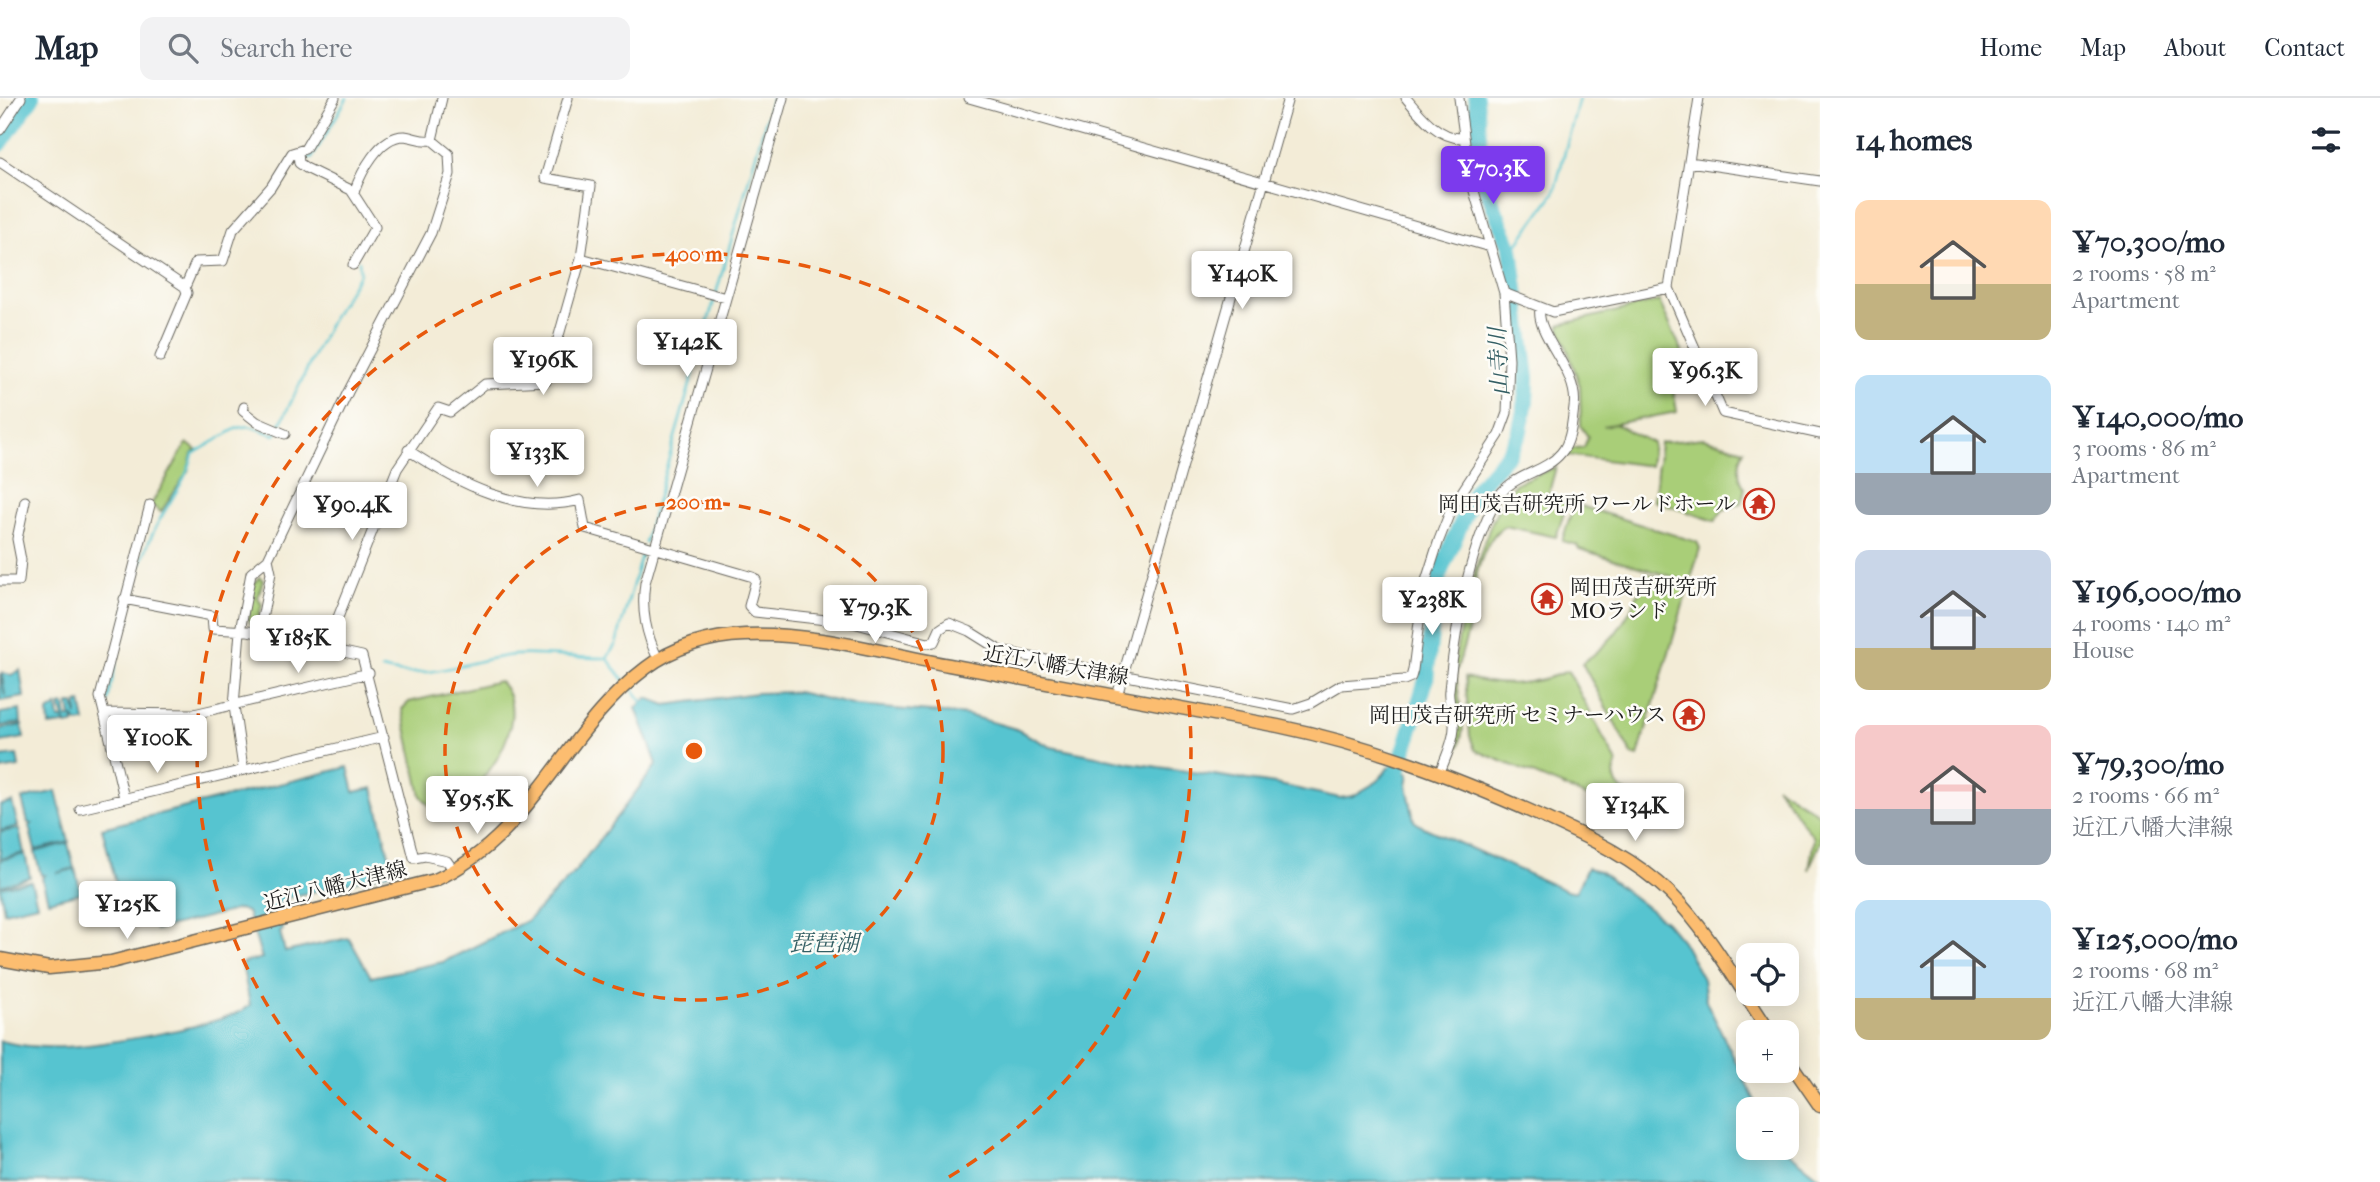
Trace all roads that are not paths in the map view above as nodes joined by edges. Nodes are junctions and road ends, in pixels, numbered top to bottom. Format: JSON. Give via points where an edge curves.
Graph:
{"nodes":[{"id":1,"x":21,"y":98,"type":"edge"},
{"id":2,"x":335,"y":98,"type":"edge"},
{"id":3,"x":442,"y":98,"type":"edge"},
{"id":4,"x":568,"y":98,"type":"edge"},
{"id":5,"x":783,"y":98,"type":"edge"},
{"id":6,"x":969,"y":98,"type":"edge"},
{"id":7,"x":1288,"y":98,"type":"edge"},
{"id":8,"x":1406,"y":98,"type":"edge"},
{"id":9,"x":1459,"y":98,"type":"edge"},
{"id":10,"x":1699,"y":98,"type":"edge"},
{"id":11,"x":0,"y":130,"type":"edge"},
{"id":12,"x":1463,"y":138,"type":"junction"},
{"id":13,"x":432,"y":140,"type":"junction"},
{"id":14,"x":298,"y":153,"type":"junction"},
{"id":15,"x":0,"y":162,"type":"edge"},
{"id":16,"x":1689,"y":162,"type":"junction"},
{"id":17,"x":1819,"y":178,"type":"edge"},
{"id":18,"x":1264,"y":182,"type":"junction"},
{"id":19,"x":354,"y":192,"type":"junction"},
{"id":20,"x":1490,"y":247,"type":"junction"},
{"id":21,"x":581,"y":258,"type":"junction"},
{"id":22,"x":353,"y":265,"type":"dead end"},
{"id":23,"x":184,"y":287,"type":"junction"},
{"id":24,"x":1669,"y":288,"type":"junction"},
{"id":25,"x":1507,"y":295,"type":"junction"},
{"id":26,"x":718,"y":296,"type":"junction"},
{"id":27,"x":1540,"y":309,"type":"junction"},
{"id":28,"x":160,"y":357,"type":"dead end"},
{"id":29,"x":244,"y":407,"type":"dead end"},
{"id":30,"x":285,"y":434,"type":"dead end"},
{"id":31,"x":1820,"y":434,"type":"edge"},
{"id":32,"x":408,"y":450,"type":"junction"},
{"id":33,"x":25,"y":501,"type":"dead end"},
{"id":34,"x":150,"y":505,"type":"dead end"},
{"id":35,"x":646,"y":547,"type":"junction"},
{"id":36,"x":268,"y":559,"type":"junction"},
{"id":37,"x":0,"y":581,"type":"edge"},
{"id":38,"x":124,"y":599,"type":"junction"},
{"id":39,"x":240,"y":631,"type":"junction"},
{"id":40,"x":259,"y":634,"type":"junction"},
{"id":41,"x":325,"y":650,"type":"junction"},
{"id":42,"x":658,"y":659,"type":"junction"},
{"id":43,"x":369,"y":673,"type":"junction"},
{"id":44,"x":1123,"y":675,"type":"junction"},
{"id":45,"x":1117,"y":696,"type":"junction"},
{"id":46,"x":234,"y":706,"type":"junction"},
{"id":47,"x":104,"y":713,"type":"junction"},
{"id":48,"x":384,"y":737,"type":"junction"},
{"id":49,"x":243,"y":768,"type":"junction"},
{"id":50,"x":1440,"y":772,"type":"junction"},
{"id":51,"x":124,"y":798,"type":"junction"},
{"id":52,"x":80,"y":809,"type":"dead end"},
{"id":53,"x":454,"y":871,"type":"junction"},
{"id":54,"x":0,"y":959,"type":"edge"},
{"id":55,"x":1762,"y":1020,"type":"edge"},
{"id":56,"x":1799,"y":1075,"type":"edge"},
{"id":57,"x":1820,"y":1106,"type":"edge"}],
"edges":[{"from":1,"to":11,"type":"street"},
{"from":2,"to":14,"type":"street","via":[[305,149]]},
{"from":3,"to":13,"type":"street"},
{"from":4,"to":21,"type":"street","via":[[545,178],[591,186]]},
{"from":5,"to":26,"type":"street"},
{"from":6,"to":18,"type":"street"},
{"from":7,"to":18,"type":"street"},
{"from":8,"to":12,"type":"street","via":[[1431,124],[1451,138]]},
{"from":9,"to":12,"type":"street"},
{"from":10,"to":16,"type":"street"},
{"from":12,"to":20,"type":"street","via":[[1468,174]]},
{"from":13,"to":19,"type":"street","via":[[402,136],[387,144],[366,162]]},
{"from":13,"to":36,"type":"street","via":[[449,154],[451,167],[438,217]]},
{"from":14,"to":19,"type":"street","via":[[299,163],[306,168]]},
{"from":14,"to":23,"type":"street","via":[[292,153],[271,187],[233,230],[224,265],[196,262]]},
{"from":15,"to":23,"type":"street"},
{"from":16,"to":17,"type":"street"},
{"from":16,"to":24,"type":"street"},
{"from":18,"to":20,"type":"street"},
{"from":18,"to":44,"type":"street"},
{"from":19,"to":22,"type":"street","via":[[375,227]]},
{"from":20,"to":25,"type":"street"},
{"from":21,"to":26,"type":"street"},
{"from":21,"to":32,"type":"street","via":[[546,380],[485,384],[450,412],[438,408]]},
{"from":23,"to":28,"type":"street","via":[[187,293]]},
{"from":24,"to":27,"type":"street","via":[[1553,312]]},
{"from":24,"to":31,"type":"street","via":[[1723,413]]},
{"from":25,"to":27,"type":"street"},
{"from":25,"to":44,"type":"street","via":[[1507,414],[1499,435],[1452,507],[1439,540],[1423,590],[1411,677],[1341,685],[1293,709]]},
{"from":26,"to":35,"type":"street"},
{"from":27,"to":50,"type":"street","via":[[1541,321],[1574,386],[1570,436],[1562,453],[1509,484],[1497,499],[1462,603],[1448,694],[1455,728]]},
{"from":29,"to":30,"type":"street","via":[[257,422]]},
{"from":32,"to":35,"type":"street","via":[[453,480],[475,488],[547,506],[580,500],[585,528]]},
{"from":32,"to":41,"type":"street"},
{"from":33,"to":37,"type":"street","via":[[17,539],[19,581]]},
{"from":34,"to":38,"type":"street"},
{"from":35,"to":42,"type":"street","via":[[643,608]]},
{"from":35,"to":44,"type":"street","via":[[753,577],[750,606],[755,612],[853,623],[928,643],[934,642],[948,623],[983,638],[993,649]]},
{"from":36,"to":39,"type":"street","via":[[251,573]]},
{"from":36,"to":40,"type":"street","via":[[271,573]]},
{"from":38,"to":39,"type":"street","via":[[212,616],[213,629]]},
{"from":38,"to":47,"type":"street","via":[[100,697]]},
{"from":39,"to":40,"type":"street"},
{"from":39,"to":46,"type":"street"},
{"from":40,"to":41,"type":"street"},
{"from":41,"to":43,"type":"street","via":[[362,656]]},
{"from":42,"to":45,"type":"main road","name":"近江八幡大津線","via":[[714,639],[784,637]]},
{"from":42,"to":53,"type":"main road","name":"近江八幡大津線","via":[[594,718],[508,829]]},
{"from":43,"to":46,"type":"street"},
{"from":43,"to":48,"type":"street"},
{"from":44,"to":45,"type":"street"},
{"from":45,"to":50,"type":"main road","name":"近江八幡大津線","via":[[1308,732]]},
{"from":46,"to":47,"type":"street","via":[[194,714]]},
{"from":46,"to":49,"type":"street"},
{"from":47,"to":51,"type":"street"},
{"from":48,"to":49,"type":"street"},
{"from":48,"to":53,"type":"street","via":[[414,858],[447,860]]},
{"from":49,"to":51,"type":"street"},
{"from":50,"to":55,"type":"main road","name":"近江八幡大津線","via":[[1608,847],[1644,870],[1695,922]]},
{"from":51,"to":52,"type":"street"},
{"from":53,"to":54,"type":"main road","name":"近江八幡大津線","via":[[418,886],[87,966],[41,967]]},
{"from":56,"to":57,"type":"main road"}]}
